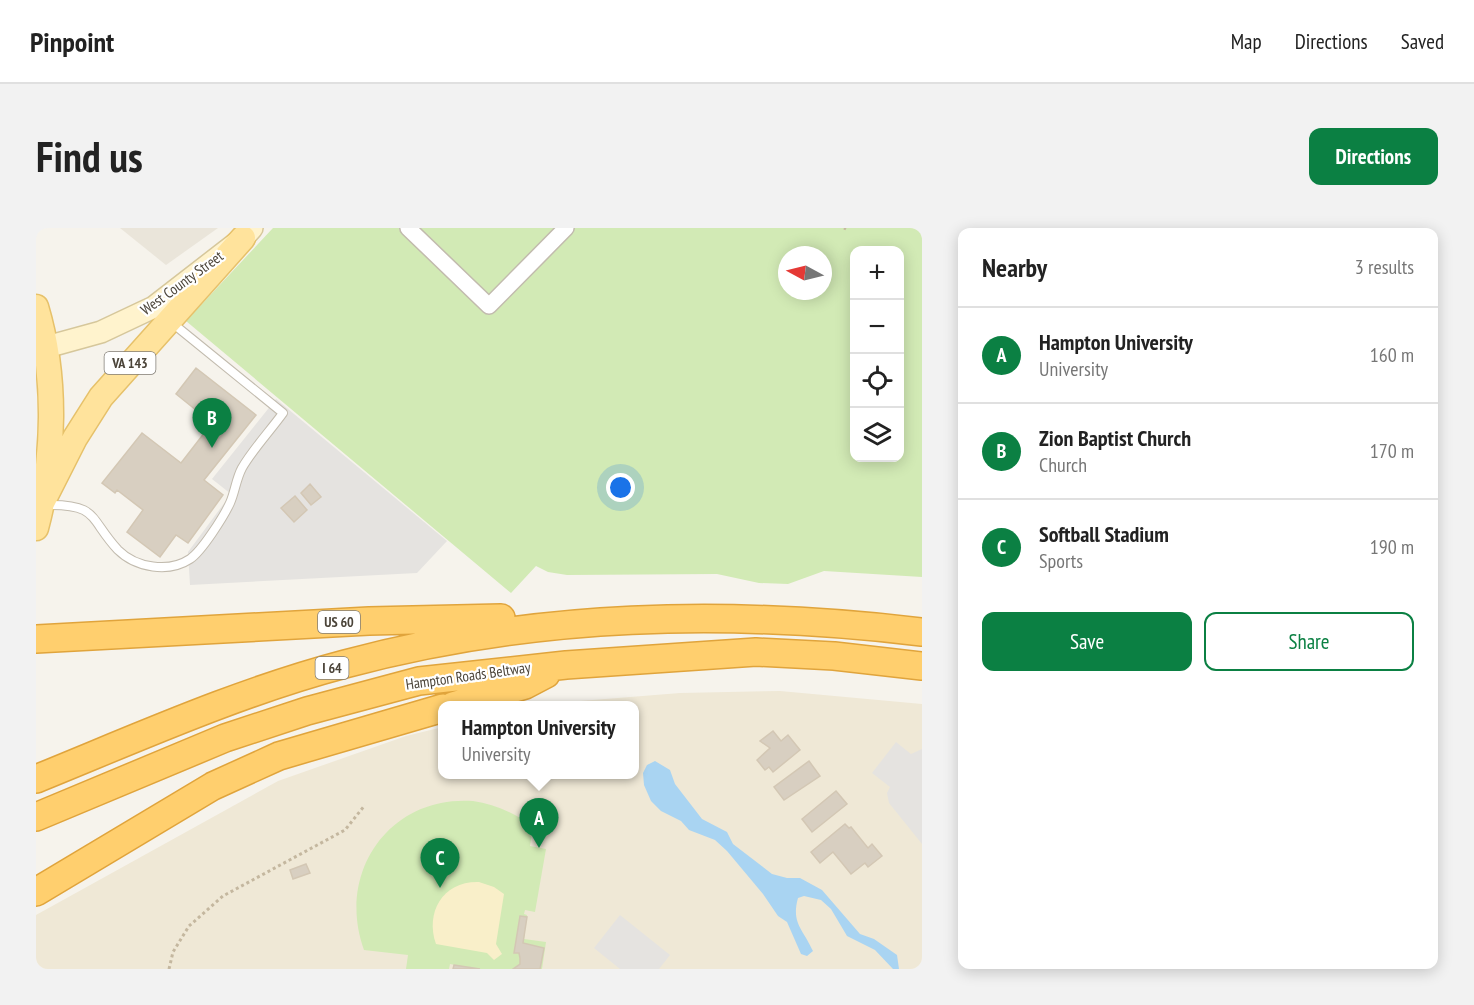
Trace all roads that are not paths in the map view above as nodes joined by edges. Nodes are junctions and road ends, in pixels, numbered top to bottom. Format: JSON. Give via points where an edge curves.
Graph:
{"nodes":[{"id":1,"x":408,"y":228,"type":"edge"},
{"id":2,"x":566,"y":228,"type":"edge"},
{"id":3,"x":248,"y":233,"type":"edge"},
{"id":4,"x":36,"y":307,"type":"edge"},
{"id":5,"x":161,"y":314,"type":"junction"},
{"id":6,"x":41,"y":349,"type":"edge"},
{"id":7,"x":38,"y":511,"type":"edge"},
{"id":8,"x":643,"y":619,"type":"junction"},
{"id":9,"x":922,"y":630,"type":"edge"},
{"id":10,"x":36,"y":639,"type":"edge"},
{"id":11,"x":566,"y":665,"type":"junction"},
{"id":12,"x":922,"y":666,"type":"edge"},
{"id":13,"x":467,"y":701,"type":"edge"},
{"id":14,"x":438,"y":709,"type":"edge"},
{"id":15,"x":36,"y":779,"type":"edge"},
{"id":16,"x":36,"y":817,"type":"edge"},
{"id":17,"x":36,"y":892,"type":"edge"}],
"edges":[{"from":1,"to":2,"type":"street","via":[[489,306]]},
{"from":3,"to":5,"type":"main road","number":"VA 143"},
{"from":4,"to":6,"type":"main road"},
{"from":5,"to":6,"type":"main road","name":"West County Street","number":"VA 143"},
{"from":5,"to":7,"type":"main road","number":"VA 143","via":[[75,438]]},
{"from":5,"to":7,"type":"lane","via":[[283,413],[241,470],[222,517],[191,558],[168,567],[153,567],[121,553],[90,513],[68,505]]},
{"from":6,"to":7,"type":"main road","via":[[50,429]]},
{"from":8,"to":9,"type":"highway","number":"I 64","via":[[739,617]]},
{"from":8,"to":10,"type":"highway","number":"US 60","via":[[369,621]]},
{"from":8,"to":15,"type":"highway","number":"I 64","via":[[524,629],[444,641],[343,665],[199,713]]},
{"from":11,"to":12,"type":"highway","name":"Hampton Roads Beltway","number":"I 64","via":[[756,652]]},
{"from":11,"to":13,"type":"highway","via":[[525,684]]},
{"from":11,"to":16,"type":"highway","name":"Hampton Roads Beltway","number":"I 64","via":[[419,681],[307,711],[225,738]]},
{"from":14,"to":17,"type":"highway","via":[[279,756],[213,786]]}]}
